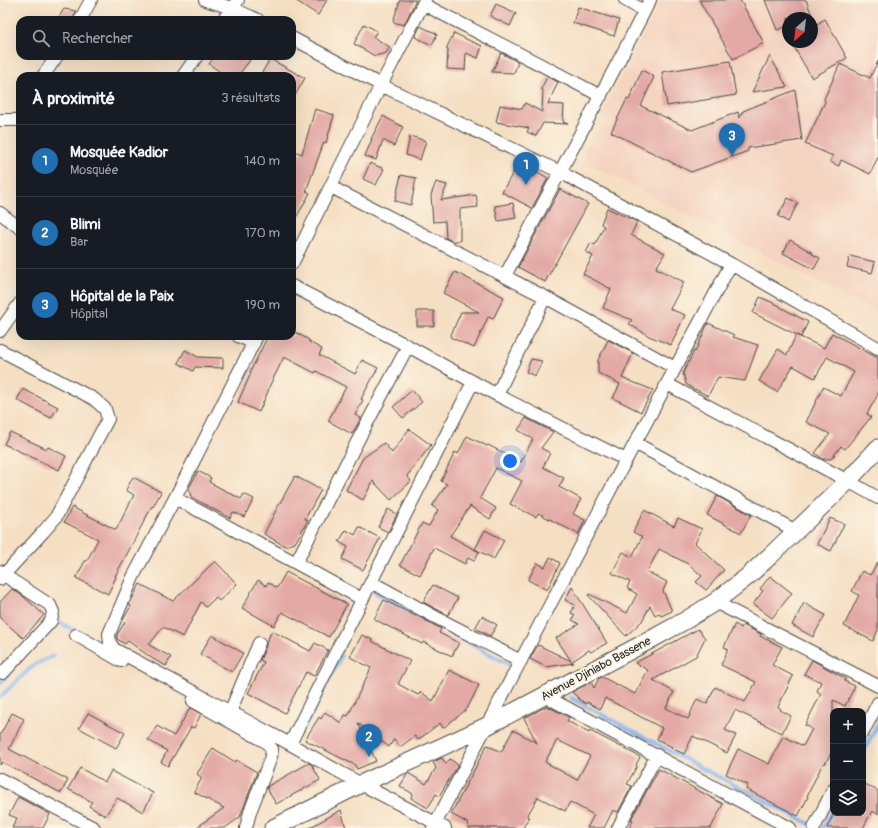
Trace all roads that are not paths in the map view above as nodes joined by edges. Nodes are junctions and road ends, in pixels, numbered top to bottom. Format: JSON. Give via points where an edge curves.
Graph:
{"nodes":[{"id":1,"x":91,"y":0,"type":"edge"},
{"id":2,"x":205,"y":0,"type":"edge"},
{"id":3,"x":625,"y":0,"type":"edge"},
{"id":4,"x":424,"y":2,"type":"edge"},
{"id":5,"x":235,"y":4,"type":"edge"},
{"id":6,"x":647,"y":5,"type":"edge"},
{"id":7,"x":82,"y":16,"type":"edge"},
{"id":8,"x":226,"y":16,"type":"edge"},
{"id":9,"x":252,"y":16,"type":"edge"},
{"id":10,"x":296,"y":40,"type":"edge"},
{"id":11,"x":54,"y":60,"type":"edge"},
{"id":12,"x":194,"y":60,"type":"edge"},
{"id":13,"x":46,"y":72,"type":"edge"},
{"id":14,"x":186,"y":72,"type":"edge"},
{"id":15,"x":381,"y":85,"type":"junction"},
{"id":16,"x":601,"y":96,"type":"junction"},
{"id":17,"x":0,"y":120,"type":"edge"},
{"id":18,"x":16,"y":120,"type":"edge"},
{"id":19,"x":560,"y":172,"type":"junction"},
{"id":20,"x":331,"y":187,"type":"junction"},
{"id":21,"x":0,"y":213,"type":"edge"},
{"id":22,"x":16,"y":225,"type":"edge"},
{"id":23,"x":296,"y":252,"type":"edge"},
{"id":24,"x":730,"y":264,"type":"junction"},
{"id":25,"x":505,"y":276,"type":"junction"},
{"id":26,"x":296,"y":288,"type":"edge"},
{"id":27,"x":545,"y":297,"type":"junction"},
{"id":28,"x":16,"y":309,"type":"edge"},
{"id":29,"x":0,"y":331,"type":"edge"},
{"id":30,"x":256,"y":340,"type":"edge"},
{"id":31,"x":408,"y":346,"type":"junction"},
{"id":32,"x":878,"y":348,"type":"edge"},
{"id":33,"x":0,"y":350,"type":"edge"},
{"id":34,"x":676,"y":368,"type":"junction"},
{"id":35,"x":473,"y":382,"type":"junction"},
{"id":36,"x":667,"y":384,"type":"junction"},
{"id":37,"x":497,"y":394,"type":"junction"},
{"id":38,"x":635,"y":443,"type":"junction"},
{"id":39,"x":878,"y":448,"type":"edge"},
{"id":40,"x":626,"y":460,"type":"junction"},
{"id":41,"x":848,"y":481,"type":"junction"},
{"id":42,"x":175,"y":498,"type":"junction"},
{"id":43,"x":878,"y":498,"type":"edge"},
{"id":44,"x":796,"y":531,"type":"junction"},
{"id":45,"x":296,"y":562,"type":"junction"},
{"id":46,"x":1,"y":575,"type":"edge"},
{"id":47,"x":371,"y":582,"type":"junction"},
{"id":48,"x":362,"y":599,"type":"junction"},
{"id":49,"x":715,"y":602,"type":"junction"},
{"id":50,"x":76,"y":636,"type":"dead end"},
{"id":51,"x":259,"y":644,"type":"dead end"},
{"id":52,"x":521,"y":661,"type":"junction"},
{"id":53,"x":3,"y":673,"type":"dead end"},
{"id":54,"x":878,"y":686,"type":"edge"},
{"id":55,"x":546,"y":696,"type":"junction"},
{"id":56,"x":878,"y":703,"type":"edge"},
{"id":57,"x":230,"y":712,"type":"junction"},
{"id":58,"x":487,"y":726,"type":"junction"},
{"id":59,"x":866,"y":726,"type":"edge"},
{"id":60,"x":290,"y":744,"type":"junction"},
{"id":61,"x":657,"y":756,"type":"junction"},
{"id":62,"x":0,"y":779,"type":"edge"},
{"id":63,"x":361,"y":784,"type":"junction"},
{"id":64,"x":830,"y":796,"type":"edge"},
{"id":65,"x":438,"y":826,"type":"edge"},
{"id":66,"x":94,"y":828,"type":"edge"},
{"id":67,"x":246,"y":828,"type":"edge"},
{"id":68,"x":273,"y":828,"type":"edge"},
{"id":69,"x":618,"y":828,"type":"edge"},
{"id":70,"x":790,"y":828,"type":"edge"},
{"id":71,"x":814,"y":828,"type":"edge"}],
"edges":[{"from":1,"to":7,"type":"street"},
{"from":2,"to":5,"type":"street"},
{"from":3,"to":6,"type":"street"},
{"from":4,"to":15,"type":"street"},
{"from":4,"to":16,"type":"street"},
{"from":5,"to":8,"type":"street"},
{"from":5,"to":9,"type":"street"},
{"from":6,"to":16,"type":"street"},
{"from":10,"to":15,"type":"street"},
{"from":11,"to":13,"type":"street"},
{"from":12,"to":14,"type":"street"},
{"from":15,"to":19,"type":"street"},
{"from":15,"to":20,"type":"street"},
{"from":16,"to":19,"type":"street"},
{"from":17,"to":18,"type":"street"},
{"from":19,"to":24,"type":"street"},
{"from":19,"to":25,"type":"street"},
{"from":20,"to":23,"type":"street"},
{"from":20,"to":25,"type":"street"},
{"from":21,"to":22,"type":"street"},
{"from":24,"to":32,"type":"street"},
{"from":24,"to":34,"type":"street"},
{"from":25,"to":27,"type":"street"},
{"from":26,"to":31,"type":"street"},
{"from":27,"to":34,"type":"street"},
{"from":27,"to":37,"type":"street"},
{"from":28,"to":29,"type":"street"},
{"from":30,"to":42,"type":"street"},
{"from":31,"to":35,"type":"street"},
{"from":31,"to":45,"type":"street"},
{"from":33,"to":46,"type":"street","via":[[94,399],[105,409],[108,419],[56,517]]},
{"from":34,"to":36,"type":"street"},
{"from":35,"to":37,"type":"street"},
{"from":35,"to":47,"type":"street"},
{"from":36,"to":38,"type":"street"},
{"from":36,"to":41,"type":"street"},
{"from":37,"to":40,"type":"street"},
{"from":38,"to":40,"type":"street"},
{"from":38,"to":44,"type":"street"},
{"from":39,"to":41,"type":"main road","name":"Avenue Djiniabo Bassene"},
{"from":40,"to":52,"type":"street"},
{"from":41,"to":43,"type":"street"},
{"from":41,"to":44,"type":"main road","name":"Avenue Djiniabo Bassene"},
{"from":42,"to":45,"type":"street"},
{"from":42,"to":57,"type":"street","via":[[132,577],[109,634],[110,643],[114,649]]},
{"from":44,"to":49,"type":"main road","name":"Avenue Djiniabo Bassene"},
{"from":45,"to":48,"type":"street"},
{"from":46,"to":53,"type":"street","via":[[50,605],[53,612],[51,621]]},
{"from":47,"to":48,"type":"street"},
{"from":47,"to":52,"type":"street"},
{"from":48,"to":60,"type":"street"},
{"from":49,"to":54,"type":"street"},
{"from":49,"to":55,"type":"main road","name":"Avenue Djiniabo Bassene"},
{"from":50,"to":67,"type":"street","via":[[266,742],[272,749],[271,757]]},
{"from":51,"to":57,"type":"street"},
{"from":52,"to":58,"type":"street"},
{"from":55,"to":58,"type":"main road","name":"Avenue Djiniabo Bassene"},
{"from":55,"to":61,"type":"street"},
{"from":56,"to":59,"type":"street"},
{"from":57,"to":60,"type":"street"},
{"from":58,"to":63,"type":"main road","name":"Avenue Djiniabo Bassene"},
{"from":58,"to":65,"type":"street"},
{"from":60,"to":63,"type":"street"},
{"from":61,"to":69,"type":"street"},
{"from":61,"to":70,"type":"street"},
{"from":62,"to":66,"type":"street"},
{"from":63,"to":65,"type":"street"},
{"from":63,"to":68,"type":"main road","name":"Avenue Djiniabo Bassene"},
{"from":64,"to":71,"type":"street"}]}
